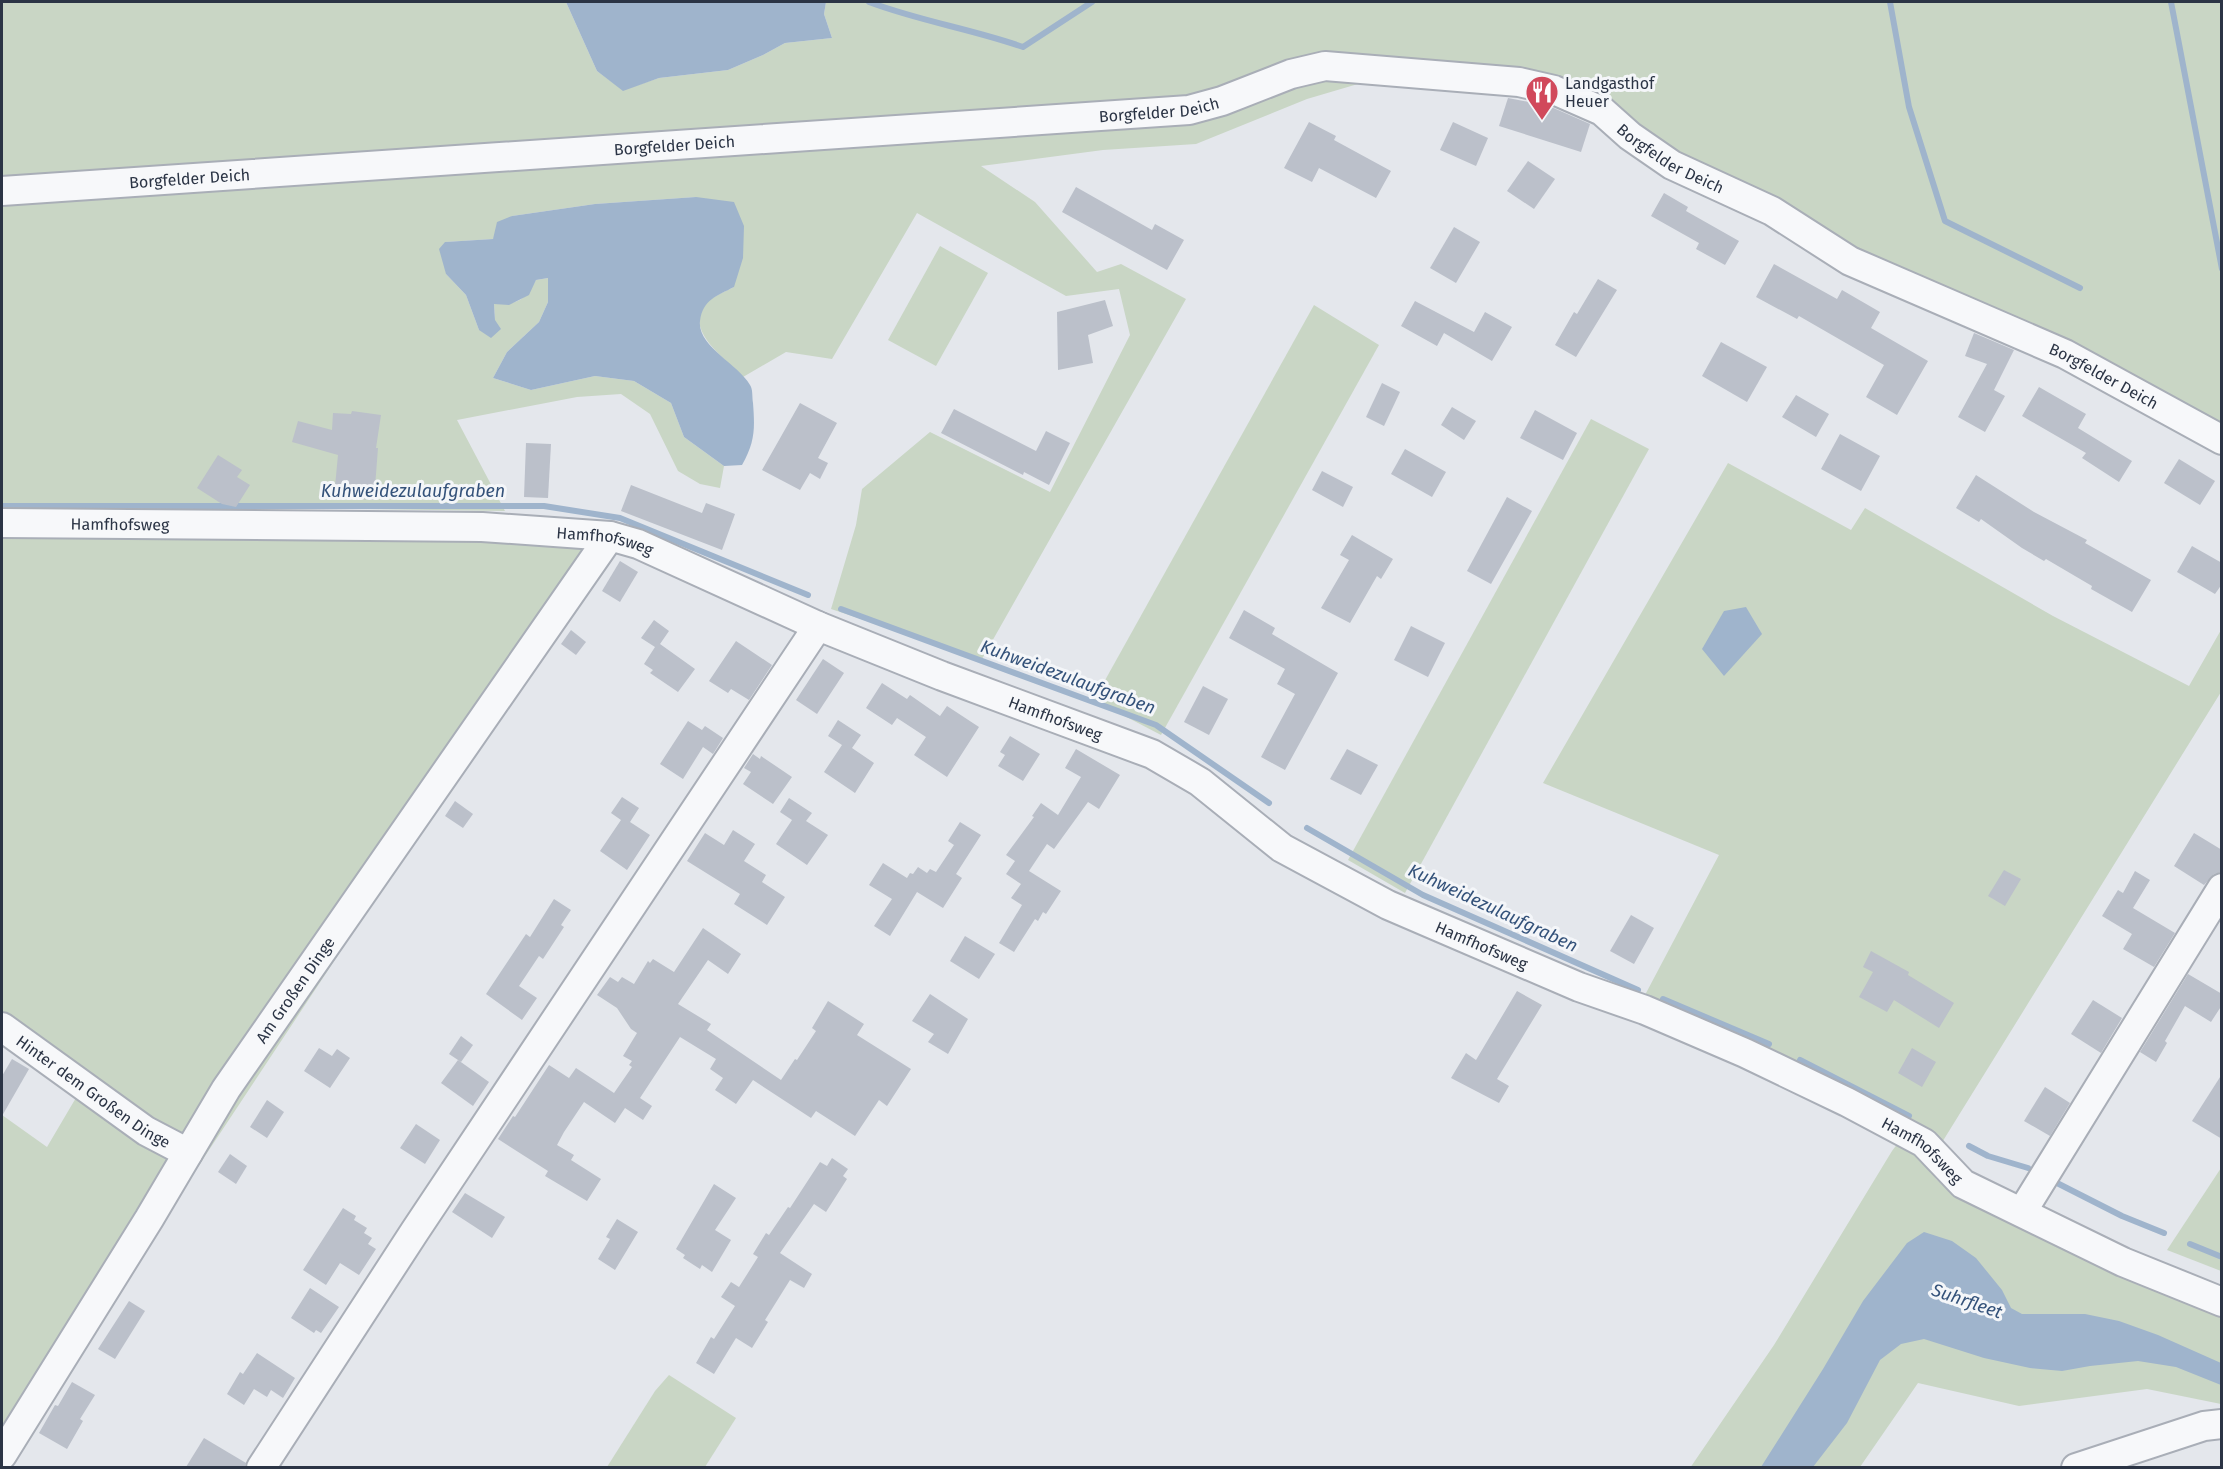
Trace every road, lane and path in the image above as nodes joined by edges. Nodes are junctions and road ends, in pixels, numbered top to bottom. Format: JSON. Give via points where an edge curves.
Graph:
{"nodes":[{"id":1,"x":2,"y":191,"type":"edge"},
{"id":2,"x":2222,"y":440,"type":"edge"},
{"id":3,"x":2,"y":523,"type":"edge"},
{"id":4,"x":610,"y":536,"type":"junction"},
{"id":5,"x":818,"y":626,"type":"junction"},
{"id":6,"x":2222,"y":888,"type":"edge"},
{"id":7,"x":2,"y":1027,"type":"edge"},
{"id":8,"x":188,"y":1153,"type":"junction"},
{"id":9,"x":2022,"y":1212,"type":"junction"},
{"id":10,"x":2222,"y":1302,"type":"edge"},
{"id":11,"x":2222,"y":1424,"type":"edge"},
{"id":12,"x":2,"y":1455,"type":"edge"},
{"id":13,"x":261,"y":1467,"type":"edge"},
{"id":14,"x":2076,"y":1467,"type":"edge"}],
"edges":[{"from":1,"to":2,"type":"street","name":"Borgfelder Deich","via":[[1189,110],[1325,66],[1519,82],[1554,90],[1602,111],[1671,165],[1772,211],[1850,261],[2065,354]]},
{"from":3,"to":4,"type":"street","name":"Hamfhofsweg","via":[[483,527]]},
{"from":4,"to":5,"type":"street","name":"Hamfhofsweg","via":[[638,544]]},
{"from":4,"to":8,"type":"street","name":"Am Großen Dinge","via":[[226,1089]]},
{"from":5,"to":9,"type":"street","name":"Hamfhofsweg","via":[[1152,754],[1200,782],[1282,848],[1388,905],[1579,987],[1655,1014],[1805,1082],[1924,1143],[1963,1184]]},
{"from":5,"to":13,"type":"street"},
{"from":6,"to":9,"type":"street"},
{"from":7,"to":8,"type":"street","name":"Hinter dem Großen Dinge","via":[[146,1131]]},
{"from":8,"to":12,"type":"street","name":"Am Großen Dinge"},
{"from":9,"to":10,"type":"street","name":"Hamfhofsweg","via":[[2123,1262]]},
{"from":11,"to":14,"type":"street","via":[[2204,1426]]}]}
